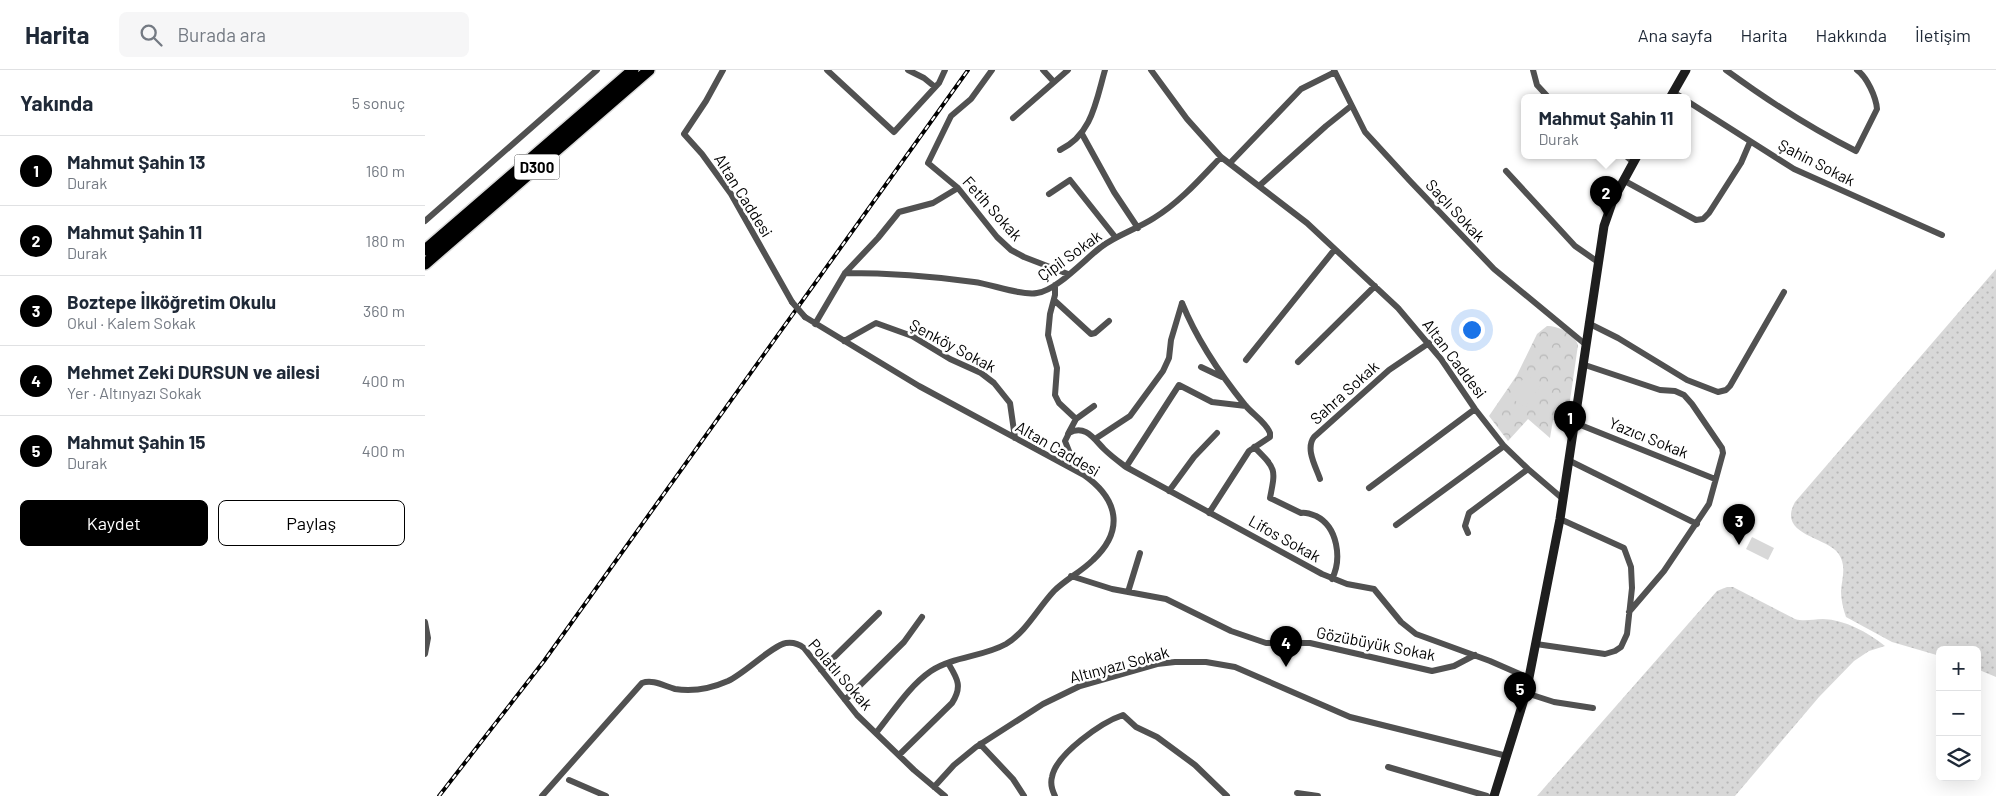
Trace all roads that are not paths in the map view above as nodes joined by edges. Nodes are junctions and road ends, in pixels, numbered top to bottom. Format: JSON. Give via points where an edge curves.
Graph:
{"nodes":[{"id":1,"x":597,"y":70,"type":"edge"},
{"id":2,"x":633,"y":70,"type":"edge"},
{"id":3,"x":649,"y":70,"type":"edge"},
{"id":4,"x":723,"y":70,"type":"edge"},
{"id":5,"x":827,"y":70,"type":"edge"},
{"id":6,"x":908,"y":70,"type":"edge"},
{"id":7,"x":945,"y":70,"type":"edge"},
{"id":8,"x":992,"y":70,"type":"edge"},
{"id":9,"x":1043,"y":70,"type":"edge"},
{"id":10,"x":1068,"y":70,"type":"edge"},
{"id":11,"x":1105,"y":70,"type":"edge"},
{"id":12,"x":1151,"y":70,"type":"edge"},
{"id":13,"x":1533,"y":70,"type":"edge"},
{"id":14,"x":1686,"y":70,"type":"edge"},
{"id":15,"x":1726,"y":70,"type":"edge"},
{"id":16,"x":1857,"y":70,"type":"edge"},
{"id":17,"x":1335,"y":71,"type":"edge"},
{"id":18,"x":1054,"y":82,"type":"junction"},
{"id":19,"x":935,"y":87,"type":"junction"},
{"id":20,"x":1545,"y":94,"type":"edge"},
{"id":21,"x":1673,"y":94,"type":"edge"},
{"id":22,"x":1691,"y":104,"type":"edge"},
{"id":23,"x":1351,"y":106,"type":"junction"},
{"id":24,"x":1013,"y":118,"type":"dead end"},
{"id":25,"x":1082,"y":134,"type":"junction"},
{"id":26,"x":1750,"y":142,"type":"junction"},
{"id":27,"x":1060,"y":150,"type":"dead end"},
{"id":28,"x":1221,"y":157,"type":"junction"},
{"id":29,"x":1635,"y":159,"type":"edge"},
{"id":30,"x":1230,"y":164,"type":"junction"},
{"id":31,"x":1506,"y":171,"type":"dead end"},
{"id":32,"x":1623,"y":180,"type":"junction"},
{"id":33,"x":1259,"y":186,"type":"junction"},
{"id":34,"x":958,"y":188,"type":"junction"},
{"id":35,"x":1049,"y":194,"type":"dead end"},
{"id":36,"x":425,"y":221,"type":"edge"},
{"id":37,"x":1138,"y":228,"type":"junction"},
{"id":38,"x":1942,"y":235,"type":"dead end"},
{"id":39,"x":1116,"y":238,"type":"junction"},
{"id":40,"x":1335,"y":249,"type":"junction"},
{"id":41,"x":425,"y":250,"type":"edge"},
{"id":42,"x":1598,"y":262,"type":"junction"},
{"id":43,"x":425,"y":264,"type":"edge"},
{"id":44,"x":845,"y":273,"type":"junction"},
{"id":45,"x":1068,"y":274,"type":"junction"},
{"id":46,"x":1055,"y":285,"type":"junction"},
{"id":47,"x":1375,"y":286,"type":"junction"},
{"id":48,"x":1784,"y":292,"type":"dead end"},
{"id":49,"x":1054,"y":300,"type":"junction"},
{"id":50,"x":1109,"y":321,"type":"dead end"},
{"id":51,"x":1588,"y":323,"type":"junction"},
{"id":52,"x":815,"y":324,"type":"junction"},
{"id":53,"x":844,"y":341,"type":"junction"},
{"id":54,"x":1429,"y":343,"type":"junction"},
{"id":55,"x":1585,"y":344,"type":"junction"},
{"id":56,"x":1246,"y":360,"type":"dead end"},
{"id":57,"x":1298,"y":362,"type":"dead end"},
{"id":58,"x":1582,"y":364,"type":"junction"},
{"id":59,"x":1201,"y":367,"type":"dead end"},
{"id":60,"x":1224,"y":378,"type":"junction"},
{"id":61,"x":1094,"y":406,"type":"dead end"},
{"id":62,"x":1246,"y":406,"type":"junction"},
{"id":63,"x":1475,"y":409,"type":"junction"},
{"id":64,"x":1076,"y":419,"type":"junction"},
{"id":65,"x":1573,"y":422,"type":"junction"},
{"id":66,"x":1217,"y":433,"type":"dead end"},
{"id":67,"x":1067,"y":436,"type":"junction"},
{"id":68,"x":1015,"y":438,"type":"junction"},
{"id":69,"x":1095,"y":439,"type":"junction"},
{"id":70,"x":1504,"y":446,"type":"junction"},
{"id":71,"x":1255,"y":447,"type":"junction"},
{"id":72,"x":1568,"y":460,"type":"junction"},
{"id":73,"x":1126,"y":466,"type":"junction"},
{"id":74,"x":1528,"y":469,"type":"junction"},
{"id":75,"x":1077,"y":472,"type":"junction"},
{"id":76,"x":1321,"y":479,"type":"dead end"},
{"id":77,"x":1715,"y":479,"type":"junction"},
{"id":78,"x":1369,"y":488,"type":"dead end"},
{"id":79,"x":1169,"y":491,"type":"junction"},
{"id":80,"x":1563,"y":498,"type":"junction"},
{"id":81,"x":1209,"y":513,"type":"junction"},
{"id":82,"x":1559,"y":519,"type":"junction"},
{"id":83,"x":1697,"y":524,"type":"junction"},
{"id":84,"x":1396,"y":525,"type":"dead end"},
{"id":85,"x":1468,"y":533,"type":"dead end"},
{"id":86,"x":1140,"y":553,"type":"dead end"},
{"id":87,"x":1071,"y":576,"type":"junction"},
{"id":88,"x":1332,"y":579,"type":"junction"},
{"id":89,"x":1128,"y":592,"type":"junction"},
{"id":90,"x":1629,"y":612,"type":"junction"},
{"id":91,"x":879,"y":613,"type":"dead end"},
{"id":92,"x":922,"y":618,"type":"dead end"},
{"id":93,"x":425,"y":622,"type":"edge"},
{"id":94,"x":1536,"y":644,"type":"junction"},
{"id":95,"x":425,"y":654,"type":"edge"},
{"id":96,"x":1475,"y":655,"type":"junction"},
{"id":97,"x":948,"y":662,"type":"junction"},
{"id":98,"x":821,"y":670,"type":"junction"},
{"id":99,"x":1529,"y":678,"type":"junction"},
{"id":100,"x":1526,"y":693,"type":"junction"},
{"id":101,"x":845,"y":700,"type":"junction"},
{"id":102,"x":1593,"y":708,"type":"dead end"},
{"id":103,"x":876,"y":733,"type":"junction"},
{"id":104,"x":980,"y":744,"type":"junction"},
{"id":105,"x":899,"y":755,"type":"junction"},
{"id":106,"x":1507,"y":756,"type":"junction"},
{"id":107,"x":1388,"y":767,"type":"dead end"},
{"id":108,"x":569,"y":780,"type":"dead end"},
{"id":109,"x":934,"y":787,"type":"junction"},
{"id":110,"x":1297,"y":793,"type":"dead end"},
{"id":111,"x":542,"y":796,"type":"edge"},
{"id":112,"x":606,"y":796,"type":"edge"},
{"id":113,"x":945,"y":796,"type":"edge"},
{"id":114,"x":1024,"y":796,"type":"edge"},
{"id":115,"x":1055,"y":796,"type":"edge"},
{"id":116,"x":1227,"y":796,"type":"edge"},
{"id":117,"x":1318,"y":796,"type":"edge"},
{"id":118,"x":1487,"y":796,"type":"edge"},
{"id":119,"x":1494,"y":796,"type":"edge"}],
"edges":[{"from":1,"to":36,"type":"street"},
{"from":2,"to":41,"type":"highway","number":"D300"},
{"from":3,"to":43,"type":"highway","number":"D300"},
{"from":4,"to":52,"type":"street","name":"Altan Caddesi","bridge":true,"via":[[684,134],[731,194],[792,302]]},
{"from":5,"to":19,"type":"street","via":[[894,132]]},
{"from":6,"to":19,"type":"street"},
{"from":7,"to":19,"type":"street"},
{"from":8,"to":34,"type":"street","name":"Fetih Sokak","via":[[971,99],[951,116],[928,163]]},
{"from":9,"to":18,"type":"street"},
{"from":10,"to":18,"type":"street"},
{"from":11,"to":25,"type":"street"},
{"from":12,"to":28,"type":"street","name":"Altan Caddesi","via":[[1187,119]]},
{"from":13,"to":20,"type":"street","via":[[1537,85]]},
{"from":14,"to":21,"type":"street"},
{"from":15,"to":16,"type":"street","via":[[1830,138],[1856,150],[1877,109],[1871,90]]},
{"from":17,"to":23,"type":"street","name":"Saçlı Sokak"},
{"from":17,"to":30,"type":"street","via":[[1301,89]]},
{"from":18,"to":24,"type":"street"},
{"from":22,"to":26,"type":"street","name":"Şahin Sokak"},
{"from":23,"to":33,"type":"street"},
{"from":23,"to":55,"type":"street","name":"Saçlı Sokak","via":[[1365,132],[1463,239],[1511,284]]},
{"from":25,"to":27,"type":"street"},
{"from":25,"to":37,"type":"street"},
{"from":26,"to":32,"type":"street","via":[[1741,162],[1703,219],[1696,220]]},
{"from":26,"to":38,"type":"street","name":"Şahin Sokak","via":[[1794,169]]},
{"from":28,"to":30,"type":"street","name":"Altan Caddesi"},
{"from":28,"to":37,"type":"street","name":"Çipil Sokak","via":[[1185,194]]},
{"from":29,"to":32,"type":"street"},
{"from":30,"to":33,"type":"street","name":"Altan Caddesi"},
{"from":31,"to":42,"type":"street","via":[[1575,246]]},
{"from":32,"to":42,"type":"street","via":[[1606,217]]},
{"from":33,"to":40,"type":"street","name":"Altan Caddesi"},
{"from":34,"to":44,"type":"street","via":[[933,202],[899,212]]},
{"from":34,"to":45,"type":"street","name":"Fetih Sokak","via":[[1011,250]]},
{"from":35,"to":39,"type":"street","via":[[1070,180]]},
{"from":37,"to":39,"type":"street","name":"Çipil Sokak"},
{"from":39,"to":45,"type":"street","name":"Çipil Sokak"},
{"from":40,"to":47,"type":"street","name":"Altan Caddesi"},
{"from":40,"to":56,"type":"street"},
{"from":42,"to":51,"type":"street"},
{"from":44,"to":46,"type":"street","name":"Çipil Sokak","via":[[956,279],[1031,294]]},
{"from":44,"to":52,"type":"street"},
{"from":45,"to":46,"type":"street","name":"Çipil Sokak"},
{"from":46,"to":49,"type":"street"},
{"from":47,"to":54,"type":"street","name":"Altan Caddesi"},
{"from":47,"to":57,"type":"street"},
{"from":48,"to":51,"type":"street","via":[[1730,386],[1721,392],[1687,380]]},
{"from":49,"to":50,"type":"street","via":[[1091,334]]},
{"from":49,"to":64,"type":"street","via":[[1049,335],[1057,368],[1055,395]]},
{"from":51,"to":55,"type":"street"},
{"from":52,"to":53,"type":"street","name":"Altan Caddesi"},
{"from":53,"to":68,"type":"street","name":"Altan Caddesi"},
{"from":53,"to":68,"type":"street","name":"Şenköy Sokak","via":[[876,323],[912,336],[981,373],[1009,399]]},
{"from":54,"to":63,"type":"street","name":"Altan Caddesi"},
{"from":54,"to":76,"type":"street","name":"Sahra Sokak","via":[[1389,370],[1314,437],[1310,443],[1311,456]]},
{"from":55,"to":58,"type":"street"},
{"from":58,"to":65,"type":"street"},
{"from":58,"to":77,"type":"street","via":[[1684,395],[1722,448]]},
{"from":59,"to":60,"type":"street"},
{"from":60,"to":62,"type":"street"},
{"from":60,"to":69,"type":"street","via":[[1193,328],[1182,303],[1163,371],[1130,416]]},
{"from":61,"to":64,"type":"street"},
{"from":62,"to":71,"type":"street","via":[[1270,433],[1270,437]]},
{"from":62,"to":73,"type":"street","via":[[1212,402],[1179,385]]},
{"from":63,"to":70,"type":"street","name":"Altan Caddesi"},
{"from":63,"to":78,"type":"street"},
{"from":64,"to":67,"type":"street"},
{"from":65,"to":72,"type":"street"},
{"from":65,"to":77,"type":"street","name":"Yazıcı Sokak"},
{"from":66,"to":79,"type":"street"},
{"from":67,"to":69,"type":"street","name":"Lifos Sokak","via":[[1080,430]]},
{"from":67,"to":75,"type":"street","via":[[1065,444]]},
{"from":68,"to":75,"type":"street","name":"Altan Caddesi"},
{"from":69,"to":73,"type":"street","name":"Lifos Sokak"},
{"from":70,"to":74,"type":"street","name":"Altan Caddesi"},
{"from":70,"to":84,"type":"street"},
{"from":71,"to":81,"type":"street","via":[[1249,451]]},
{"from":71,"to":88,"type":"street","via":[[1274,471],[1270,498],[1301,513],[1318,517],[1331,530],[1337,561]]},
{"from":72,"to":80,"type":"street"},
{"from":72,"to":83,"type":"street"},
{"from":73,"to":79,"type":"street","name":"Lifos Sokak"},
{"from":74,"to":80,"type":"street","name":"Altan Caddesi"},
{"from":74,"to":85,"type":"street","via":[[1469,513],[1465,521]]},
{"from":75,"to":87,"type":"street","name":"Altan Caddesi","via":[[1103,491],[1113,513],[1111,532],[1105,545],[1092,561]]},
{"from":77,"to":83,"type":"street","via":[[1709,504]]},
{"from":79,"to":81,"type":"street","name":"Lifos Sokak"},
{"from":80,"to":82,"type":"street"},
{"from":81,"to":88,"type":"street","name":"Lifos Sokak"},
{"from":82,"to":90,"type":"street","via":[[1624,548],[1632,573]]},
{"from":82,"to":94,"type":"street"},
{"from":83,"to":90,"type":"street","via":[[1664,571]]},
{"from":86,"to":89,"type":"street"},
{"from":87,"to":89,"type":"street","name":"Gözübüyük Sokak"},
{"from":87,"to":97,"type":"street","name":"Altan Caddesi","via":[[1008,642]]},
{"from":88,"to":96,"type":"street","name":"Lifos Sokak","via":[[1374,590],[1411,630]]},
{"from":89,"to":96,"type":"street","name":"Gözübüyük Sokak","via":[[1166,599],[1231,631],[1266,643],[1310,643],[1432,671],[1454,666]]},
{"from":90,"to":94,"type":"street","via":[[1625,641],[1612,653]]},
{"from":91,"to":98,"type":"street"},
{"from":92,"to":101,"type":"street","via":[[904,642]]},
{"from":93,"to":95,"type":"street","via":[[428,638]]},
{"from":94,"to":99,"type":"street"},
{"from":96,"to":99,"type":"street","name":"Lifos Sokak"},
{"from":97,"to":103,"type":"street","name":"Altan Caddesi","via":[[917,683]]},
{"from":97,"to":105,"type":"street","via":[[958,680],[957,694],[952,703]]},
{"from":98,"to":101,"type":"street","name":"Polatlı Sokak"},
{"from":98,"to":111,"type":"street","name":"Polatlı Sokak","via":[[801,646],[787,643],[737,676],[711,687],[687,690],[653,682],[642,683]]},
{"from":99,"to":100,"type":"street"},
{"from":100,"to":102,"type":"street","via":[[1554,702]]},
{"from":100,"to":106,"type":"street"},
{"from":101,"to":103,"type":"street","name":"Polatlı Sokak"},
{"from":103,"to":105,"type":"street","name":"Polatlı Sokak"},
{"from":104,"to":106,"type":"street","name":"Altınyazı Sokak","via":[[1028,713],[1080,686],[1157,664],[1193,661],[1243,670],[1350,717]]},
{"from":104,"to":109,"type":"street","name":"Altınyazı Sokak"},
{"from":104,"to":114,"type":"street","via":[[1013,778]]},
{"from":105,"to":109,"type":"street","name":"Polatlı Sokak"},
{"from":106,"to":119,"type":"street"},
{"from":107,"to":118,"type":"street"},
{"from":108,"to":112,"type":"street"},
{"from":109,"to":113,"type":"street","name":"Polatlı Sokak"},
{"from":110,"to":117,"type":"street"},
{"from":115,"to":116,"type":"street","via":[[1051,777],[1059,763],[1095,728],[1123,715],[1195,765]]}]}
